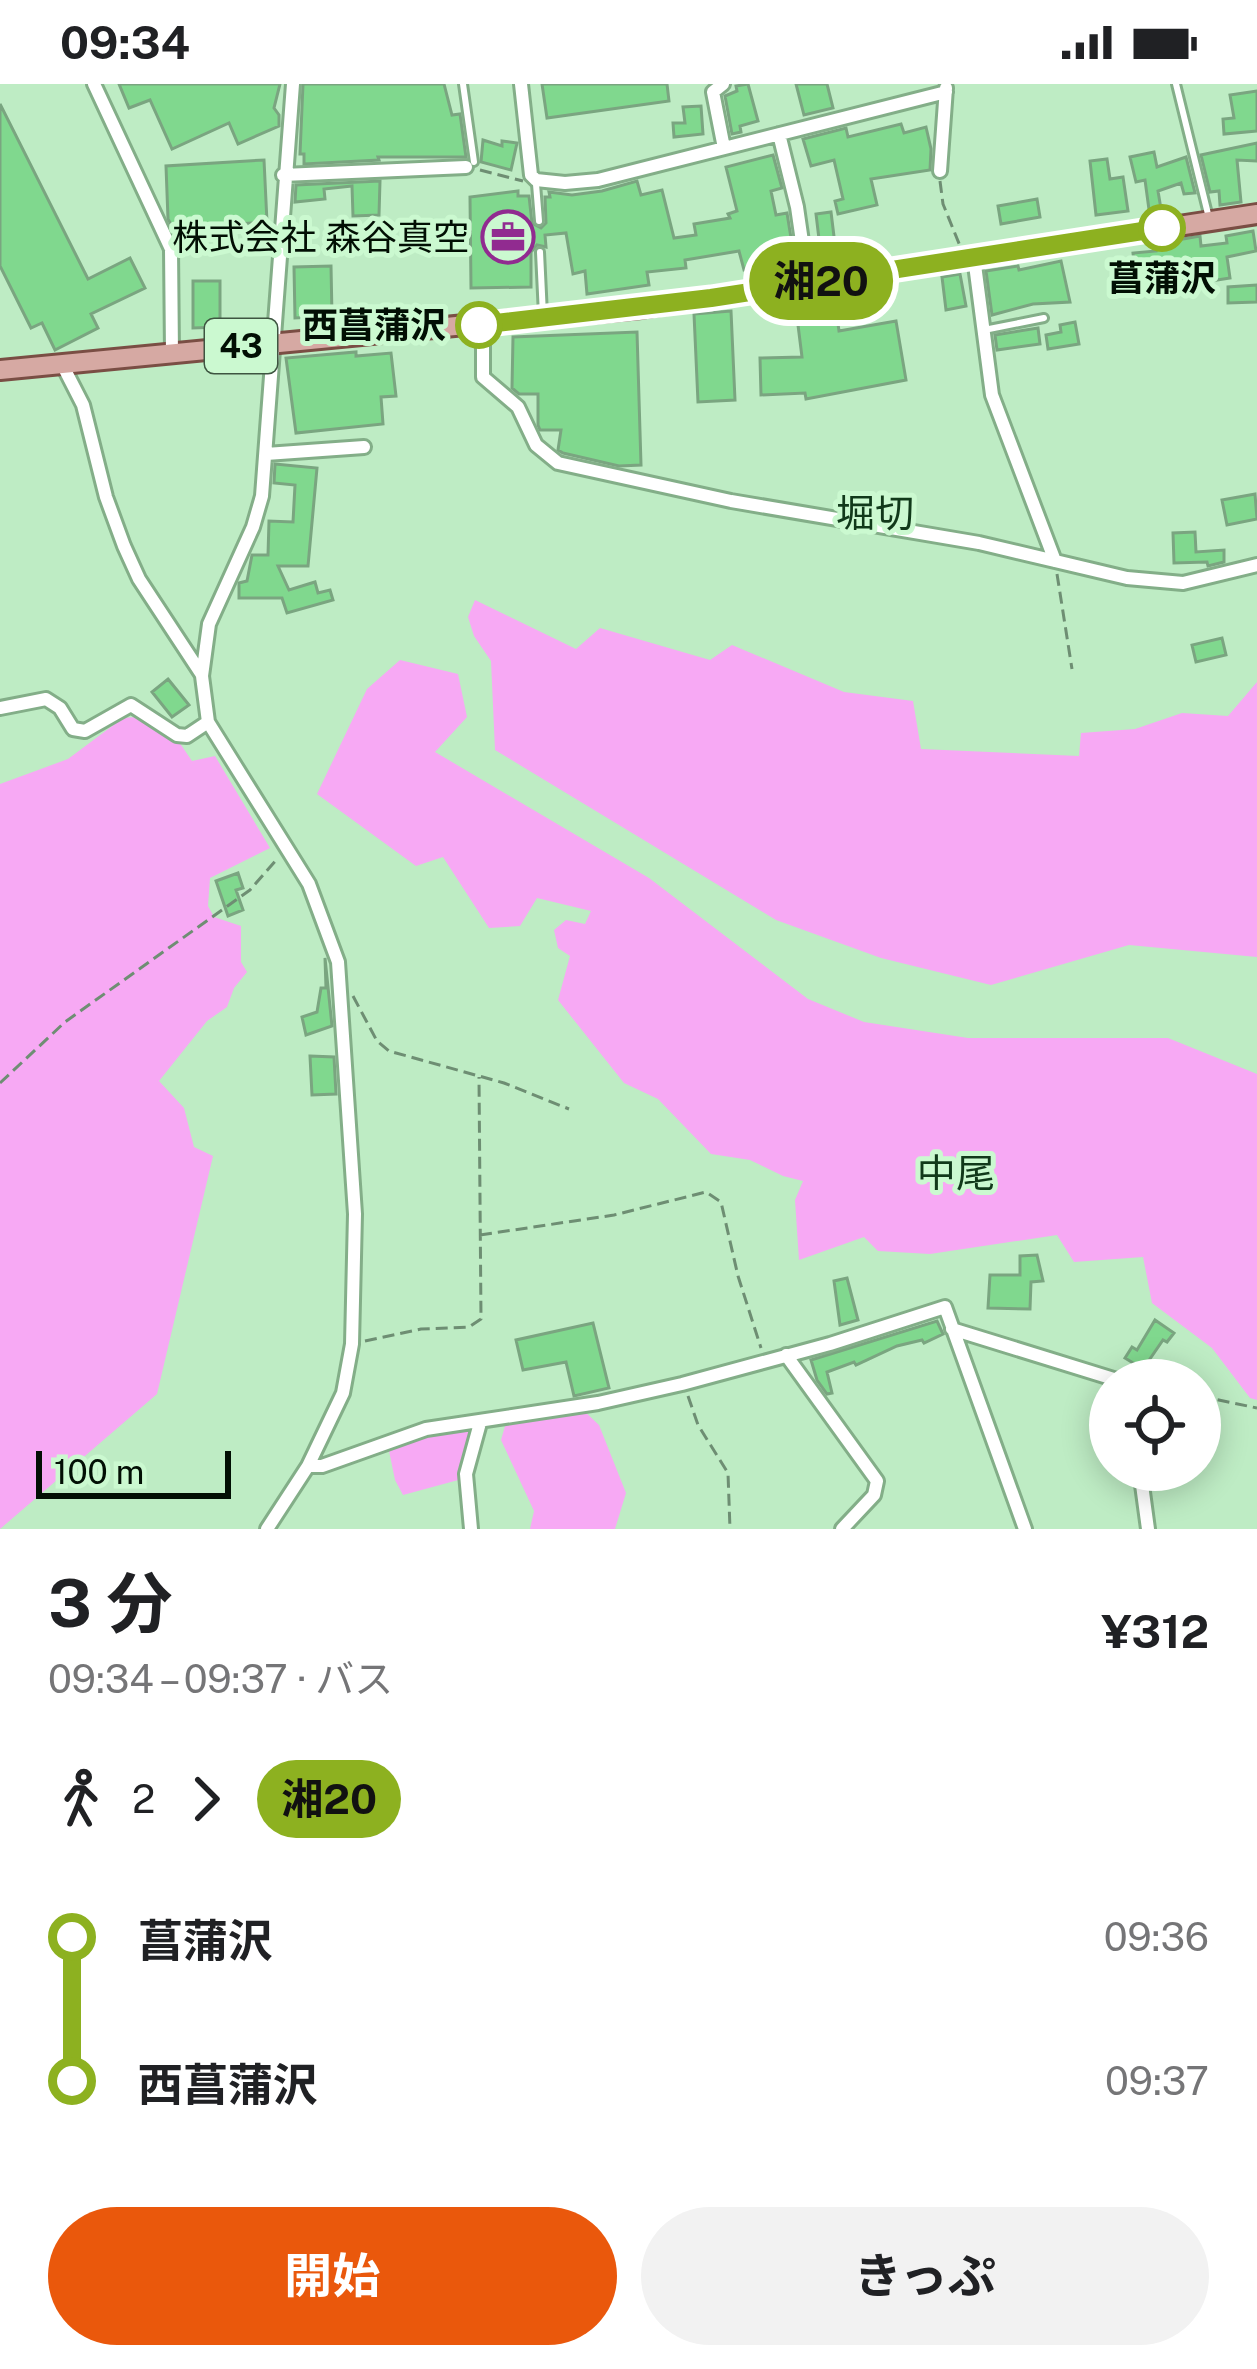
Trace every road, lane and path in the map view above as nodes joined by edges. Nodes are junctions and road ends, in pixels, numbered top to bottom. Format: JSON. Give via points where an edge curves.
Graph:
{"nodes":[{"id":1,"x":94,"y":84,"type":"edge"},
{"id":2,"x":293,"y":84,"type":"edge"},
{"id":3,"x":463,"y":84,"type":"edge"},
{"id":4,"x":521,"y":84,"type":"edge"},
{"id":5,"x":723,"y":84,"type":"edge"},
{"id":6,"x":1176,"y":84,"type":"edge"},
{"id":7,"x":946,"y":88,"type":"edge"},
{"id":8,"x":778,"y":134,"type":"junction"},
{"id":9,"x":724,"y":148,"type":"junction"},
{"id":10,"x":470,"y":165,"type":"junction"},
{"id":11,"x":940,"y":171,"type":"joint"},
{"id":12,"x":283,"y":175,"type":"junction"},
{"id":13,"x":536,"y":180,"type":"junction"},
{"id":14,"x":1257,"y":214,"type":"edge"},
{"id":15,"x":539,"y":221,"type":"dead end"},
{"id":16,"x":1210,"y":221,"type":"junction"},
{"id":17,"x":540,"y":253,"type":"dead end"},
{"id":18,"x":970,"y":258,"type":"junction"},
{"id":19,"x":808,"y":283,"type":"junction"},
{"id":20,"x":1044,"y":318,"type":"dead end"},
{"id":21,"x":543,"y":319,"type":"junction"},
{"id":22,"x":483,"y":325,"type":"junction"},
{"id":23,"x":984,"y":329,"type":"junction"},
{"id":24,"x":272,"y":343,"type":"junction"},
{"id":25,"x":172,"y":353,"type":"junction"},
{"id":26,"x":62,"y":364,"type":"junction"},
{"id":27,"x":0,"y":370,"type":"edge"},
{"id":28,"x":364,"y":447,"type":"dead end"},
{"id":29,"x":266,"y":454,"type":"junction"},
{"id":30,"x":1055,"y":561,"type":"junction"},
{"id":31,"x":1257,"y":565,"type":"edge"},
{"id":32,"x":1072,"y":669,"type":"dead end"},
{"id":33,"x":202,"y":676,"type":"junction"},
{"id":34,"x":0,"y":708,"type":"edge"},
{"id":35,"x":208,"y":722,"type":"junction"},
{"id":36,"x":280,"y":853,"type":"dead end"},
{"id":37,"x":342,"y":982,"type":"junction"},
{"id":38,"x":479,"y":1077,"type":"junction"},
{"id":39,"x":0,"y":1083,"type":"edge"},
{"id":40,"x":568,"y":1109,"type":"dead end"},
{"id":41,"x":480,"y":1235,"type":"junction"},
{"id":42,"x":952,"y":1328,"type":"junction"},
{"id":43,"x":352,"y":1344,"type":"junction"},
{"id":44,"x":786,"y":1355,"type":"junction"},
{"id":45,"x":766,"y":1360,"type":"junction"},
{"id":46,"x":1089,"y":1371,"type":"edge"},
{"id":47,"x":682,"y":1384,"type":"junction"},
{"id":48,"x":1221,"y":1400,"type":"edge"},
{"id":49,"x":1257,"y":1408,"type":"edge"},
{"id":50,"x":480,"y":1423,"type":"junction"},
{"id":51,"x":308,"y":1466,"type":"junction"},
{"id":52,"x":1143,"y":1491,"type":"edge"},
{"id":53,"x":266,"y":1529,"type":"edge"},
{"id":54,"x":471,"y":1529,"type":"edge"},
{"id":55,"x":730,"y":1529,"type":"edge"},
{"id":56,"x":842,"y":1529,"type":"edge"},
{"id":57,"x":1025,"y":1529,"type":"edge"},
{"id":58,"x":1148,"y":1529,"type":"edge"}],
"edges":[{"from":1,"to":25,"type":"street","via":[[171,249]]},
{"from":2,"to":12,"type":"street"},
{"from":3,"to":10,"type":"lane"},
{"from":4,"to":13,"type":"street"},
{"from":5,"to":9,"type":"street","via":[[713,92]]},
{"from":6,"to":16,"type":"lane"},
{"from":7,"to":8,"type":"street"},
{"from":7,"to":11,"type":"street"},
{"from":8,"to":9,"type":"street"},
{"from":8,"to":19,"type":"street"},
{"from":9,"to":13,"type":"street","via":[[583,183]]},
{"from":10,"to":12,"type":"street"},
{"from":10,"to":13,"type":"path"},
{"from":11,"to":18,"type":"path","via":[[943,204]]},
{"from":12,"to":24,"type":"street"},
{"from":13,"to":15,"type":"lane"},
{"from":14,"to":16,"type":"main road","number":"43"},
{"from":16,"to":18,"type":"main road","number":"43"},
{"from":17,"to":21,"type":"lane"},
{"from":18,"to":19,"type":"main road","number":"43"},
{"from":18,"to":23,"type":"street"},
{"from":19,"to":21,"type":"main road","number":"43"},
{"from":20,"to":23,"type":"lane"},
{"from":21,"to":22,"type":"main road","number":"43"},
{"from":22,"to":24,"type":"main road","number":"43"},
{"from":22,"to":30,"type":"street","via":[[483,377],[518,407],[541,451],[558,463]]},
{"from":23,"to":30,"type":"street","via":[[1000,423]]},
{"from":24,"to":25,"type":"main road","number":"43"},
{"from":24,"to":29,"type":"street"},
{"from":25,"to":26,"type":"main road","number":"43"},
{"from":26,"to":27,"type":"main road","number":"43"},
{"from":26,"to":33,"type":"street","via":[[83,405],[131,562]]},
{"from":28,"to":29,"type":"street"},
{"from":29,"to":33,"type":"street","via":[[254,527],[209,624]]},
{"from":30,"to":31,"type":"street","via":[[1168,583]]},
{"from":30,"to":32,"type":"path"},
{"from":33,"to":35,"type":"street"},
{"from":34,"to":35,"type":"street","via":[[46,700],[85,731],[131,705],[177,735]]},
{"from":35,"to":37,"type":"street","via":[[309,884]]},
{"from":36,"to":39,"type":"path","via":[[250,890],[65,1022]]},
{"from":37,"to":38,"type":"path","via":[[389,1051]]},
{"from":37,"to":43,"type":"street","via":[[355,1214]]},
{"from":38,"to":40,"type":"path"},
{"from":38,"to":41,"type":"path"},
{"from":41,"to":43,"type":"path","via":[[476,1324]]},
{"from":41,"to":45,"type":"path","via":[[715,1195]]},
{"from":42,"to":44,"type":"street","via":[[945,1307]]},
{"from":42,"to":46,"type":"street"},
{"from":42,"to":57,"type":"street"},
{"from":43,"to":51,"type":"street","via":[[343,1393]]},
{"from":44,"to":45,"type":"street"},
{"from":44,"to":56,"type":"street","via":[[877,1481]]},
{"from":45,"to":47,"type":"street"},
{"from":47,"to":50,"type":"street"},
{"from":47,"to":55,"type":"path","via":[[728,1473]]},
{"from":48,"to":49,"type":"path"},
{"from":50,"to":51,"type":"street","via":[[426,1429]]},
{"from":50,"to":54,"type":"street","via":[[466,1474]]},
{"from":51,"to":53,"type":"street"},
{"from":52,"to":58,"type":"street"}]}
